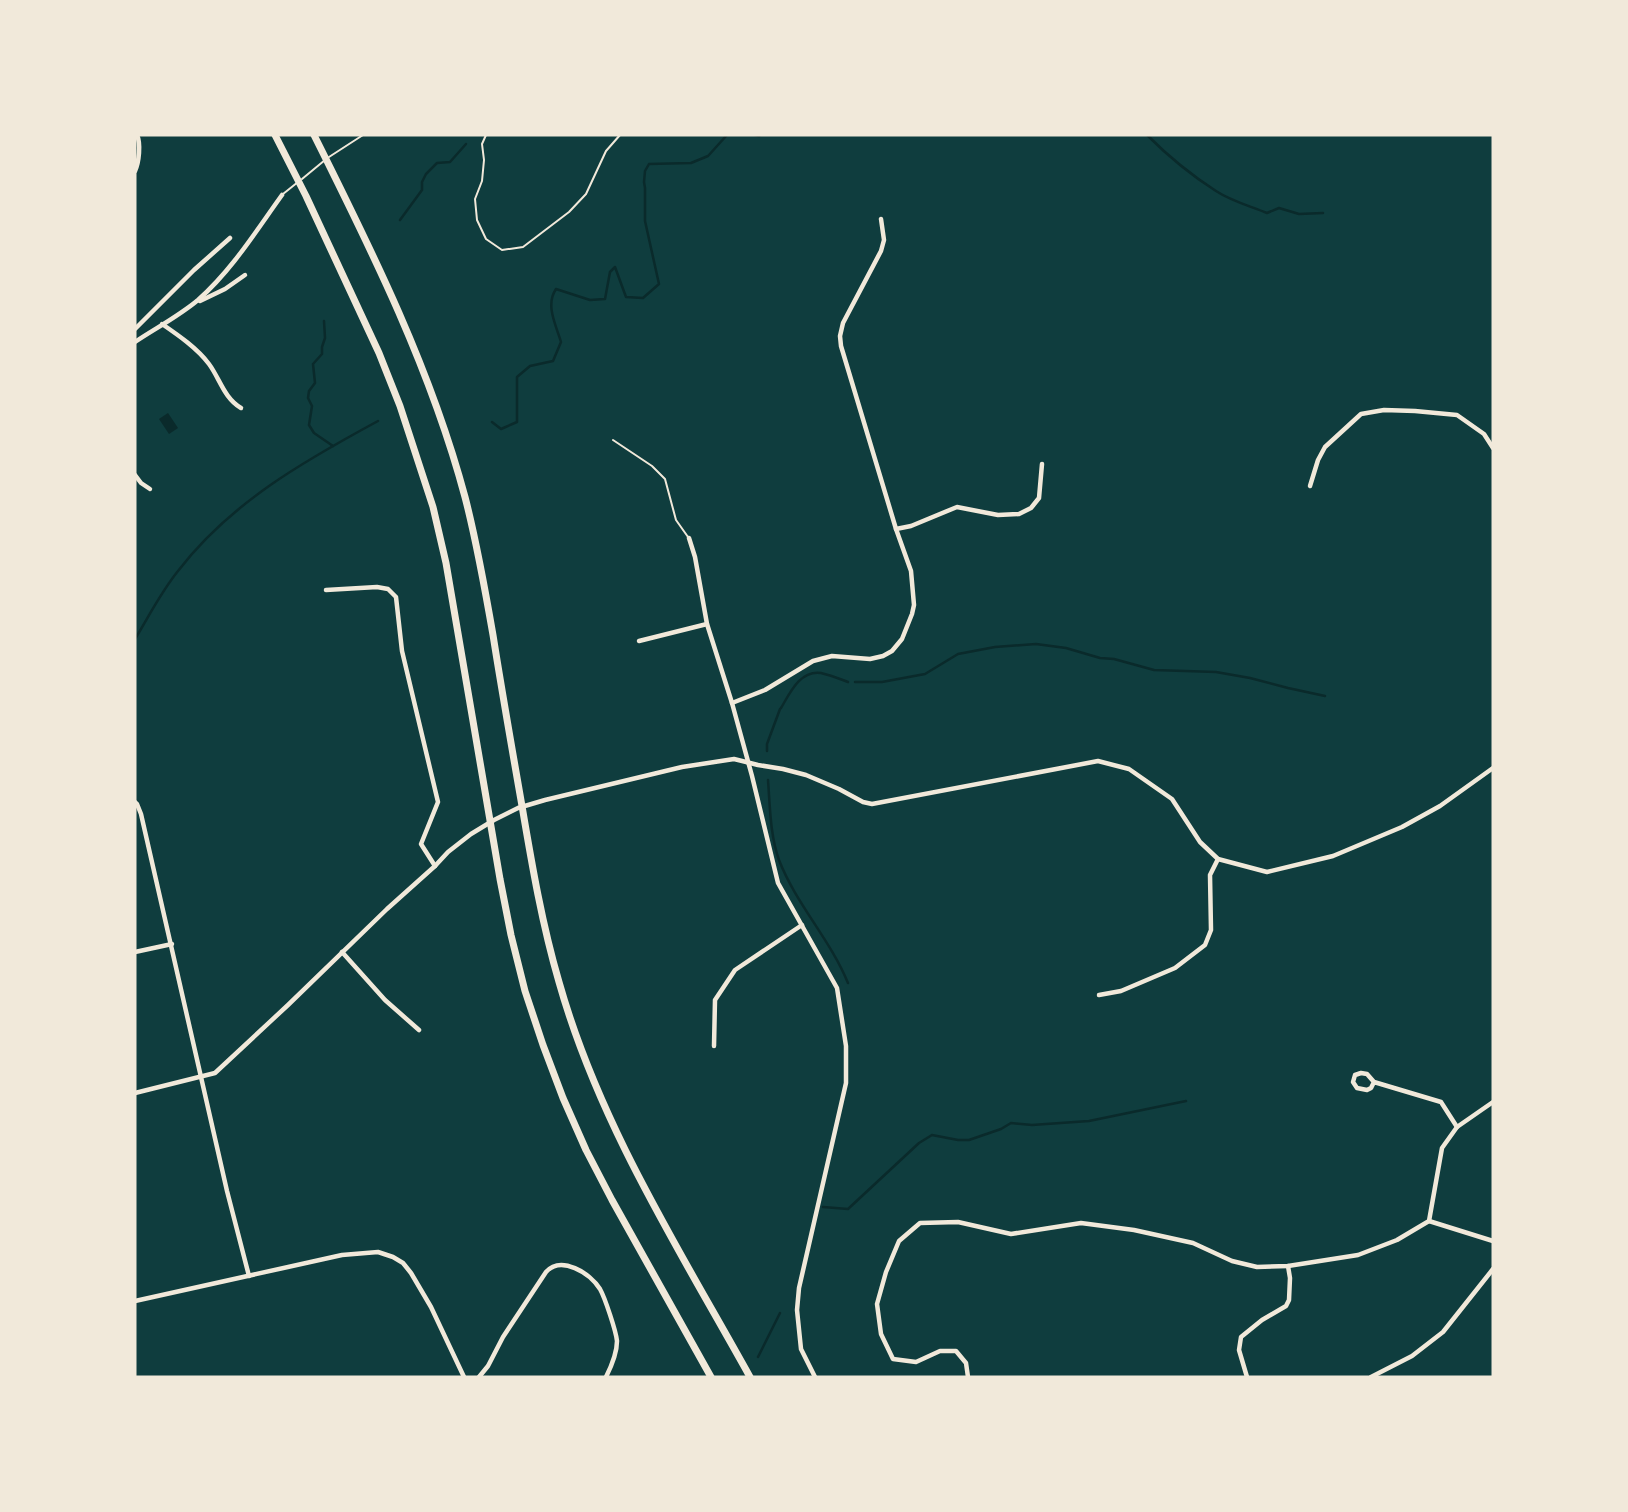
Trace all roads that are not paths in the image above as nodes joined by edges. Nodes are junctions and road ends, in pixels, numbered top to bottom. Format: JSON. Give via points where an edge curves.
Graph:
{"nodes":[{"id":1,"x":137,"y":135,"type":"edge"},
{"id":2,"x":275,"y":135,"type":"edge"},
{"id":3,"x":314,"y":135,"type":"edge"},
{"id":4,"x":363,"y":135,"type":"edge"},
{"id":5,"x":135,"y":171,"type":"edge"},
{"id":6,"x":282,"y":195,"type":"joint"},
{"id":7,"x":881,"y":219,"type":"dead end"},
{"id":8,"x":230,"y":238,"type":"dead end"},
{"id":9,"x":245,"y":275,"type":"dead end"},
{"id":10,"x":196,"y":302,"type":"junction"},
{"id":11,"x":162,"y":324,"type":"junction"},
{"id":12,"x":135,"y":329,"type":"edge"},
{"id":13,"x":135,"y":342,"type":"edge"},
{"id":14,"x":241,"y":408,"type":"dead end"},
{"id":15,"x":613,"y":440,"type":"dead end"},
{"id":16,"x":1493,"y":448,"type":"edge"},
{"id":17,"x":1042,"y":464,"type":"dead end"},
{"id":18,"x":135,"y":475,"type":"edge"},
{"id":19,"x":1310,"y":486,"type":"dead end"},
{"id":20,"x":150,"y":489,"type":"dead end"},
{"id":21,"x":896,"y":529,"type":"junction"},
{"id":22,"x":689,"y":538,"type":"joint"},
{"id":23,"x":326,"y":590,"type":"dead end"},
{"id":24,"x":707,"y":624,"type":"junction"},
{"id":25,"x":639,"y":640,"type":"dead end"},
{"id":26,"x":732,"y":703,"type":"junction"},
{"id":27,"x":747,"y":761,"type":"junction"},
{"id":28,"x":1493,"y":768,"type":"edge"},
{"id":29,"x":135,"y":802,"type":"edge"},
{"id":30,"x":1218,"y":859,"type":"junction"},
{"id":31,"x":435,"y":866,"type":"junction"},
{"id":32,"x":802,"y":925,"type":"junction"},
{"id":33,"x":172,"y":944,"type":"junction"},
{"id":34,"x":135,"y":952,"type":"edge"},
{"id":35,"x":342,"y":952,"type":"junction"},
{"id":36,"x":1098,"y":995,"type":"dead end"},
{"id":37,"x":419,"y":1030,"type":"dead end"},
{"id":38,"x":714,"y":1046,"type":"dead end"},
{"id":39,"x":201,"y":1077,"type":"junction"},
{"id":40,"x":1374,"y":1082,"type":"junction"},
{"id":41,"x":135,"y":1093,"type":"edge"},
{"id":42,"x":1493,"y":1102,"type":"edge"},
{"id":43,"x":1457,"y":1127,"type":"junction"},
{"id":44,"x":1429,"y":1220,"type":"junction"},
{"id":45,"x":1493,"y":1241,"type":"edge"},
{"id":46,"x":1288,"y":1266,"type":"junction"},
{"id":47,"x":1493,"y":1269,"type":"edge"},
{"id":48,"x":248,"y":1276,"type":"junction"},
{"id":49,"x":135,"y":1301,"type":"edge"},
{"id":50,"x":464,"y":1377,"type":"edge"},
{"id":51,"x":479,"y":1377,"type":"edge"},
{"id":52,"x":606,"y":1377,"type":"edge"},
{"id":53,"x":710,"y":1377,"type":"edge"},
{"id":54,"x":750,"y":1377,"type":"edge"},
{"id":55,"x":814,"y":1377,"type":"edge"},
{"id":56,"x":968,"y":1377,"type":"edge"},
{"id":57,"x":1247,"y":1377,"type":"edge"},
{"id":58,"x":1371,"y":1377,"type":"edge"}],
"edges":[{"from":1,"to":5,"type":"street"},
{"from":2,"to":53,"type":"highway","via":[[379,353],[433,507],[511,935],[543,1045],[586,1150]]},
{"from":3,"to":54,"type":"highway","via":[[411,339],[465,498],[480,558],[545,928],[576,1036],[617,1135]]},
{"from":4,"to":6,"type":"lane"},
{"from":6,"to":10,"type":"street","via":[[231,266]]},
{"from":7,"to":21,"type":"street","via":[[881,251],[840,335]]},
{"from":8,"to":12,"type":"street"},
{"from":9,"to":10,"type":"street"},
{"from":10,"to":11,"type":"street"},
{"from":11,"to":13,"type":"street"},
{"from":11,"to":14,"type":"street","via":[[208,362],[230,400]]},
{"from":15,"to":22,"type":"lane","via":[[665,479],[676,520]]},
{"from":16,"to":19,"type":"street","via":[[1484,434],[1457,415],[1384,410],[1361,414],[1325,446]]},
{"from":17,"to":21,"type":"street","via":[[1039,498],[1027,510],[998,515],[957,507]]},
{"from":18,"to":20,"type":"street"},
{"from":21,"to":26,"type":"street","via":[[911,571],[914,605],[905,633],[892,650],[870,659],[832,656],[813,661],[765,690]]},
{"from":22,"to":24,"type":"street"},
{"from":23,"to":31,"type":"street","via":[[377,587],[396,597],[402,651],[438,802],[421,844]]},
{"from":24,"to":25,"type":"street"},
{"from":24,"to":26,"type":"street"},
{"from":26,"to":27,"type":"street"},
{"from":27,"to":30,"type":"street","via":[[806,775],[872,804],[1098,761],[1129,769],[1172,799],[1200,842]]},
{"from":27,"to":31,"type":"street","via":[[727,759],[682,766],[518,808],[471,834]]},
{"from":27,"to":32,"type":"street","via":[[778,883]]},
{"from":28,"to":30,"type":"street","via":[[1402,827],[1333,856],[1267,872]]},
{"from":29,"to":33,"type":"street"},
{"from":30,"to":36,"type":"street","via":[[1210,875],[1211,930],[1205,946],[1175,968],[1121,991]]},
{"from":31,"to":35,"type":"street"},
{"from":32,"to":38,"type":"street","via":[[735,970],[715,1000]]},
{"from":32,"to":55,"type":"street","via":[[837,988],[846,1046],[846,1083],[799,1288],[801,1349]]},
{"from":33,"to":34,"type":"street"},
{"from":33,"to":39,"type":"street"},
{"from":35,"to":37,"type":"street"},
{"from":35,"to":39,"type":"street","via":[[215,1073]]},
{"from":39,"to":41,"type":"street"},
{"from":39,"to":48,"type":"street"},
{"from":40,"to":40,"type":"street","via":[[1361,1073],[1353,1082],[1362,1090]]},
{"from":40,"to":43,"type":"street","via":[[1441,1102]]},
{"from":42,"to":43,"type":"street"},
{"from":43,"to":44,"type":"street","via":[[1442,1148]]},
{"from":44,"to":45,"type":"street"},
{"from":44,"to":46,"type":"street","via":[[1397,1240],[1358,1255]]},
{"from":46,"to":56,"type":"street","via":[[1257,1267],[1193,1243],[1081,1223],[1011,1234],[958,1222],[920,1223],[900,1241],[886,1272],[877,1304],[881,1334],[893,1359],[916,1362],[940,1351],[956,1351],[966,1363]]},
{"from":46,"to":57,"type":"street","via":[[1286,1306],[1241,1337],[1239,1350]]},
{"from":47,"to":58,"type":"street","via":[[1443,1332],[1412,1356]]},
{"from":48,"to":49,"type":"street"},
{"from":48,"to":50,"type":"street","via":[[361,1252],[393,1257],[411,1273]]},
{"from":51,"to":52,"type":"street","via":[[546,1272],[555,1265],[584,1273],[603,1297],[617,1341]]}]}
